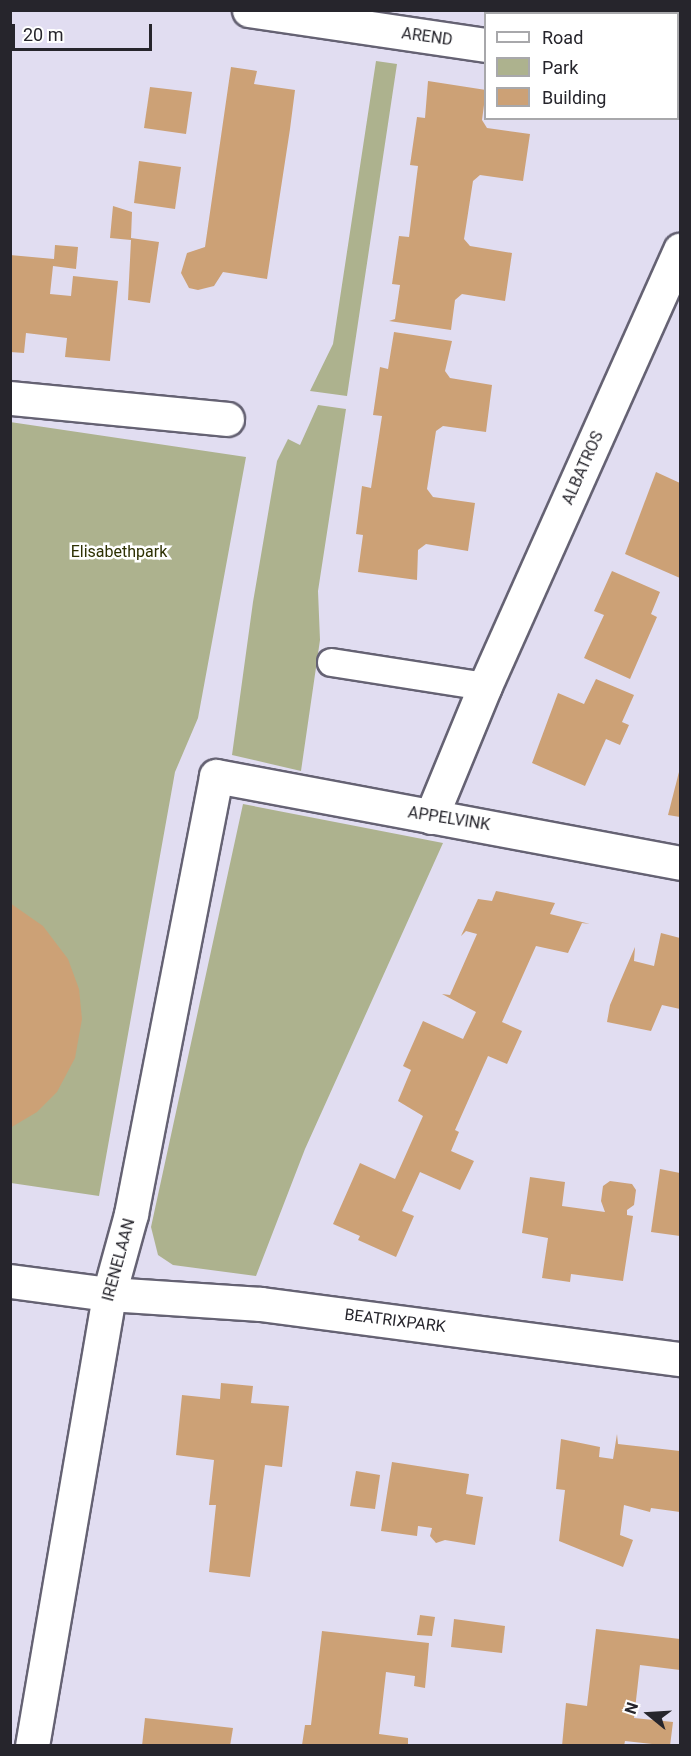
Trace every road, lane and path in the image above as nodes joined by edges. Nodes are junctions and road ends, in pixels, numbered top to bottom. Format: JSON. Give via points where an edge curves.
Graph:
{"nodes":[{"id":1,"x":249,"y":10,"type":"edge"},
{"id":2,"x":484,"y":45,"type":"edge"},
{"id":3,"x":681,"y":250,"type":"edge"},
{"id":4,"x":10,"y":398,"type":"edge"},
{"id":5,"x":227,"y":420,"type":"dead end"},
{"id":6,"x":331,"y":662,"type":"dead end"},
{"id":7,"x":485,"y":686,"type":"junction"},
{"id":8,"x":216,"y":776,"type":"joint"},
{"id":9,"x":431,"y":817,"type":"junction"},
{"id":10,"x":681,"y":863,"type":"edge"},
{"id":11,"x":10,"y":1281,"type":"edge"},
{"id":12,"x":109,"y":1294,"type":"junction"},
{"id":13,"x":681,"y":1359,"type":"edge"},
{"id":14,"x":32,"y":1746,"type":"edge"}],
"edges":[{"from":1,"to":2,"type":"street","name":"AREND"},
{"from":3,"to":7,"type":"street","name":"ALBATROS"},
{"from":4,"to":5,"type":"street"},
{"from":6,"to":7,"type":"lane"},
{"from":7,"to":9,"type":"street","name":"ALBATROS"},
{"from":8,"to":9,"type":"street","name":"APPELVINK"},
{"from":8,"to":12,"type":"street","name":"IRENELAAN","via":[[131,1214]]},
{"from":9,"to":10,"type":"street","name":"APPELVINK"},
{"from":11,"to":12,"type":"street","name":"BEATRIXPARK"},
{"from":12,"to":13,"type":"street","name":"BEATRIXPARK","via":[[261,1304]]},
{"from":12,"to":14,"type":"street","name":"IRENELAAN"}]}
